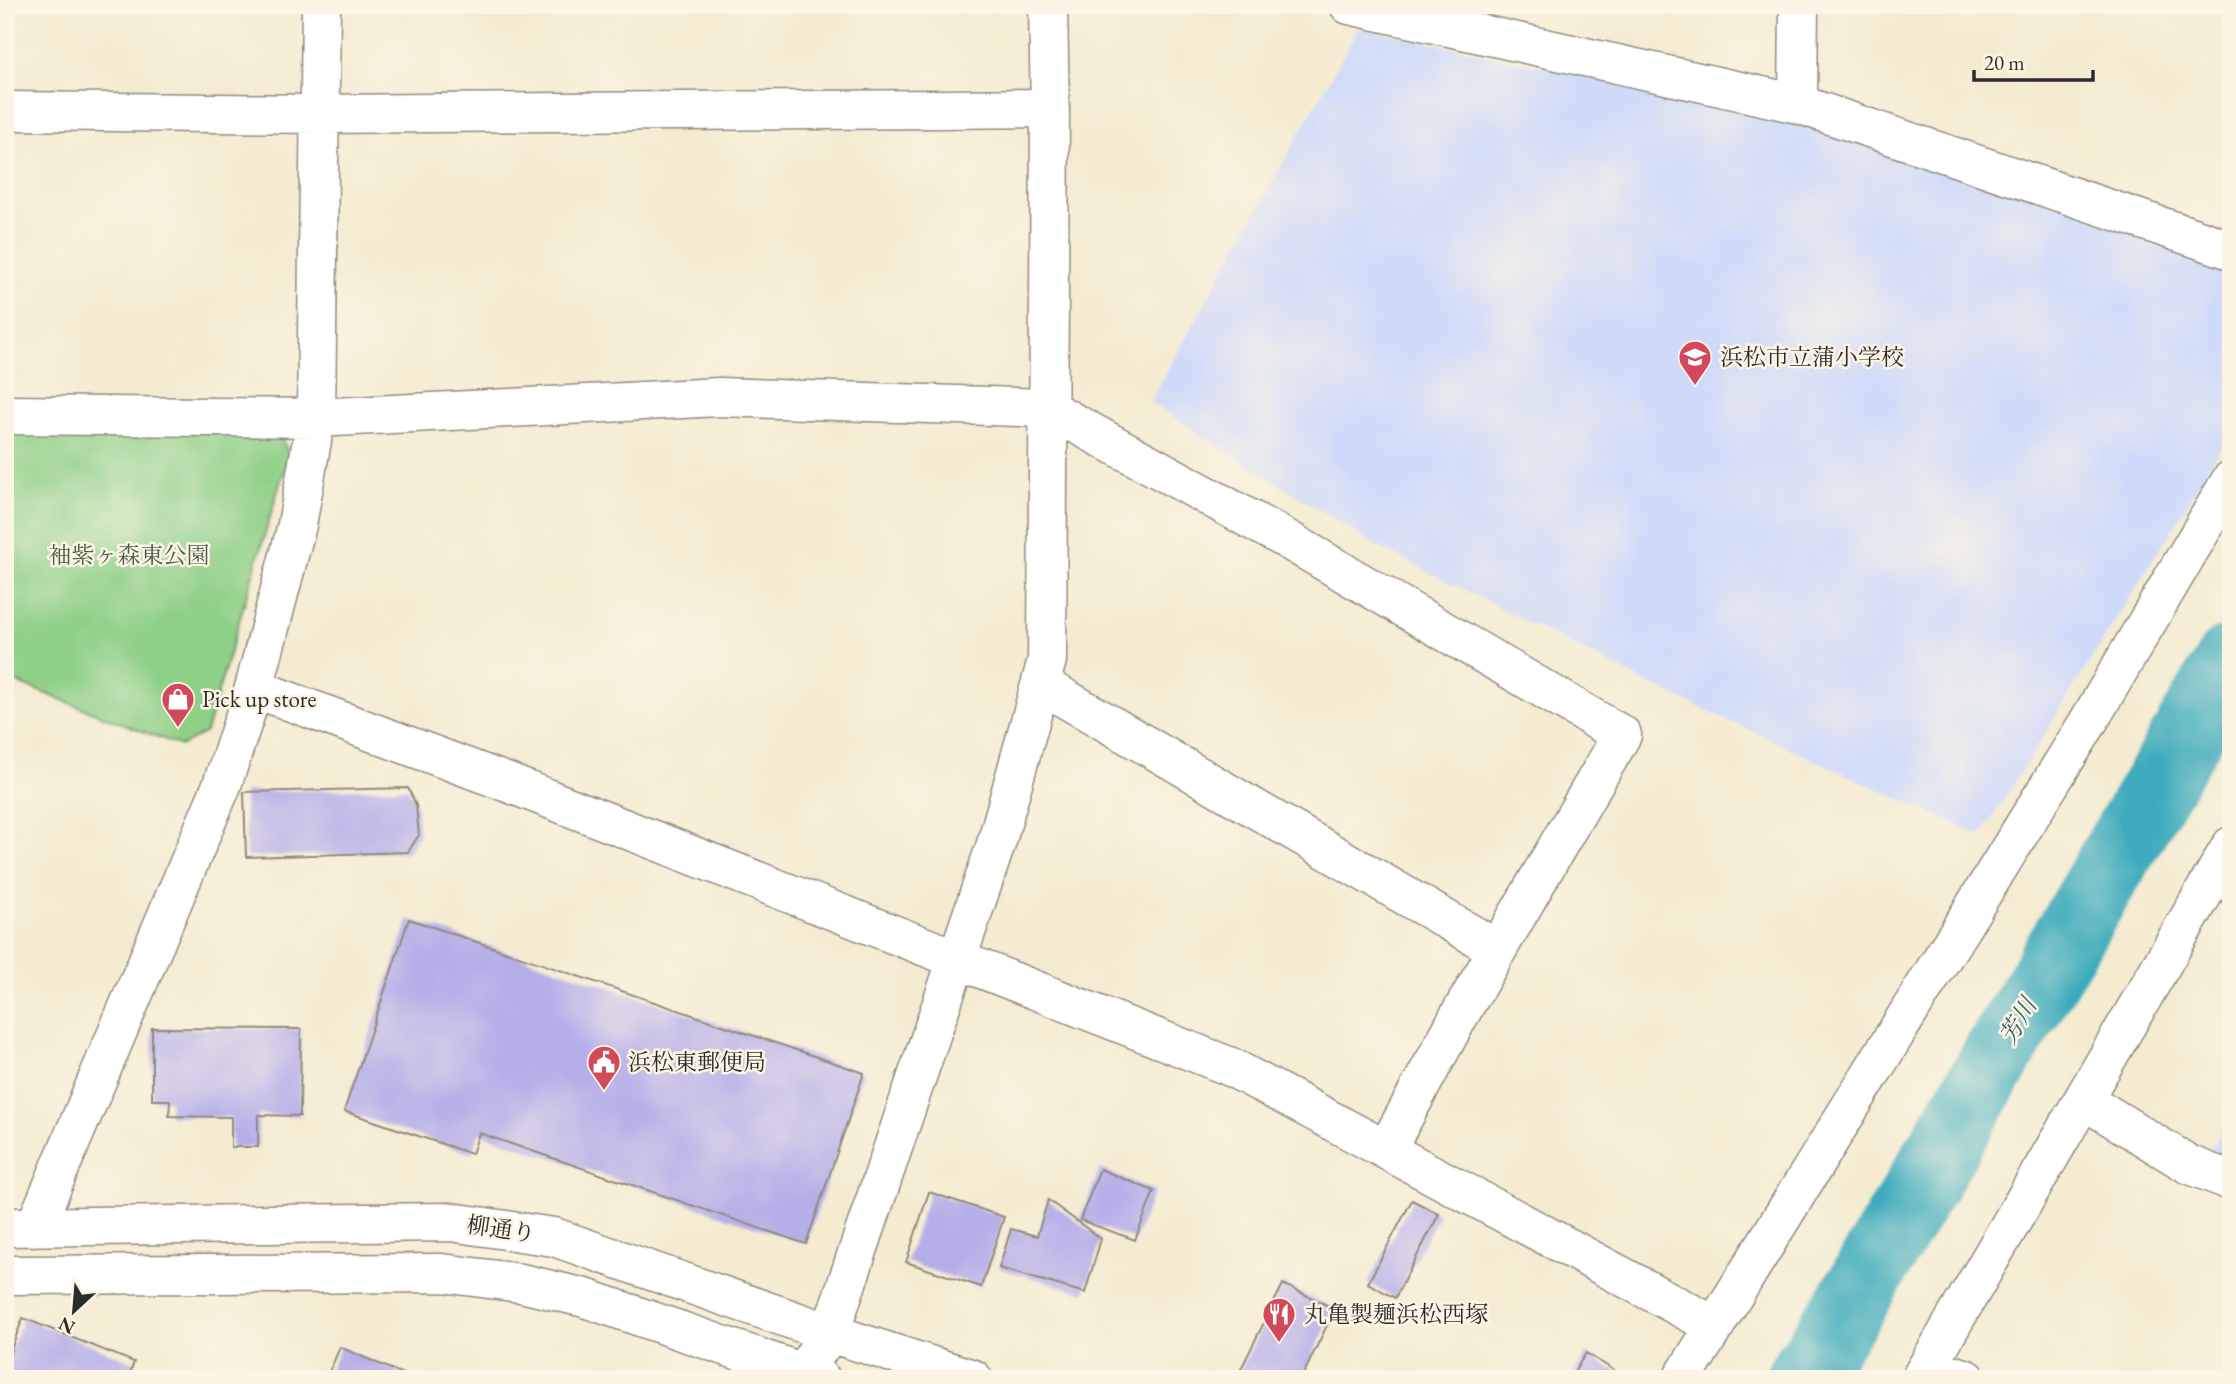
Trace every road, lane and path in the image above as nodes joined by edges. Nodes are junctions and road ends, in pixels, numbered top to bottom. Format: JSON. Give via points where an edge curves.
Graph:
{"nodes":[{"id":1,"x":321,"y":5,"type":"edge"},
{"id":2,"x":1048,"y":5,"type":"edge"},
{"id":3,"x":1349,"y":5,"type":"edge"},
{"id":4,"x":1798,"y":5,"type":"edge"},
{"id":5,"x":1798,"y":104,"type":"junction"},
{"id":6,"x":1051,"y":108,"type":"junction"},
{"id":7,"x":7,"y":111,"type":"dead end"},
{"id":8,"x":319,"y":114,"type":"junction"},
{"id":9,"x":2231,"y":250,"type":"edge"},
{"id":10,"x":1047,"y":408,"type":"junction"},
{"id":11,"x":5,"y":415,"type":"edge"},
{"id":12,"x":316,"y":418,"type":"junction"},
{"id":13,"x":2231,"y":480,"type":"edge"},
{"id":14,"x":1042,"y":685,"type":"junction"},
{"id":15,"x":254,"y":688,"type":"junction"},
{"id":16,"x":2231,"y":846,"type":"edge"},
{"id":17,"x":1497,"y":949,"type":"junction"},
{"id":18,"x":958,"y":961,"type":"junction"},
{"id":19,"x":2084,"y":1100,"type":"junction"},
{"id":20,"x":1386,"y":1150,"type":"junction"},
{"id":21,"x":2231,"y":1181,"type":"edge"},
{"id":22,"x":20,"y":1227,"type":"edge"},
{"id":23,"x":5,"y":1275,"type":"edge"},
{"id":24,"x":1715,"y":1326,"type":"junction"},
{"id":25,"x":830,"y":1333,"type":"junction"},
{"id":26,"x":1924,"y":1372,"type":"edge"},
{"id":27,"x":808,"y":1377,"type":"edge"},
{"id":28,"x":973,"y":1379,"type":"edge"},
{"id":29,"x":1682,"y":1379,"type":"edge"},
{"id":30,"x":1967,"y":1379,"type":"edge"}],
"edges":[{"from":1,"to":8,"type":"street"},
{"from":2,"to":6,"type":"street"},
{"from":3,"to":5,"type":"street"},
{"from":4,"to":5,"type":"street"},
{"from":5,"to":9,"type":"street"},
{"from":6,"to":8,"type":"street"},
{"from":6,"to":10,"type":"street"},
{"from":7,"to":8,"type":"street"},
{"from":8,"to":12,"type":"street"},
{"from":10,"to":12,"type":"street","via":[[719,397]]},
{"from":10,"to":14,"type":"street","via":[[1047,660]]},
{"from":10,"to":17,"type":"street","via":[[1288,540],[1622,735]]},
{"from":11,"to":12,"type":"street"},
{"from":12,"to":15,"type":"street","via":[[297,526]]},
{"from":13,"to":24,"type":"street","via":[[2087,724]]},
{"from":14,"to":17,"type":"street"},
{"from":14,"to":18,"type":"street"},
{"from":15,"to":18,"type":"street"},
{"from":15,"to":22,"type":"street","via":[[222,785]]},
{"from":16,"to":19,"type":"street"},
{"from":17,"to":20,"type":"street"},
{"from":18,"to":20,"type":"street","via":[[1231,1067]]},
{"from":18,"to":25,"type":"street"},
{"from":19,"to":21,"type":"street","via":[[2188,1164]]},
{"from":19,"to":26,"type":"street"},
{"from":20,"to":24,"type":"street"},
{"from":22,"to":25,"type":"street","name":"柳通り","via":[[451,1222],[554,1237]]},
{"from":23,"to":27,"type":"street","via":[[442,1273],[521,1283],[584,1298]]},
{"from":24,"to":29,"type":"street"},
{"from":25,"to":27,"type":"street"},
{"from":25,"to":28,"type":"street","name":"柳通り"},
{"from":26,"to":30,"type":"street"}]}
